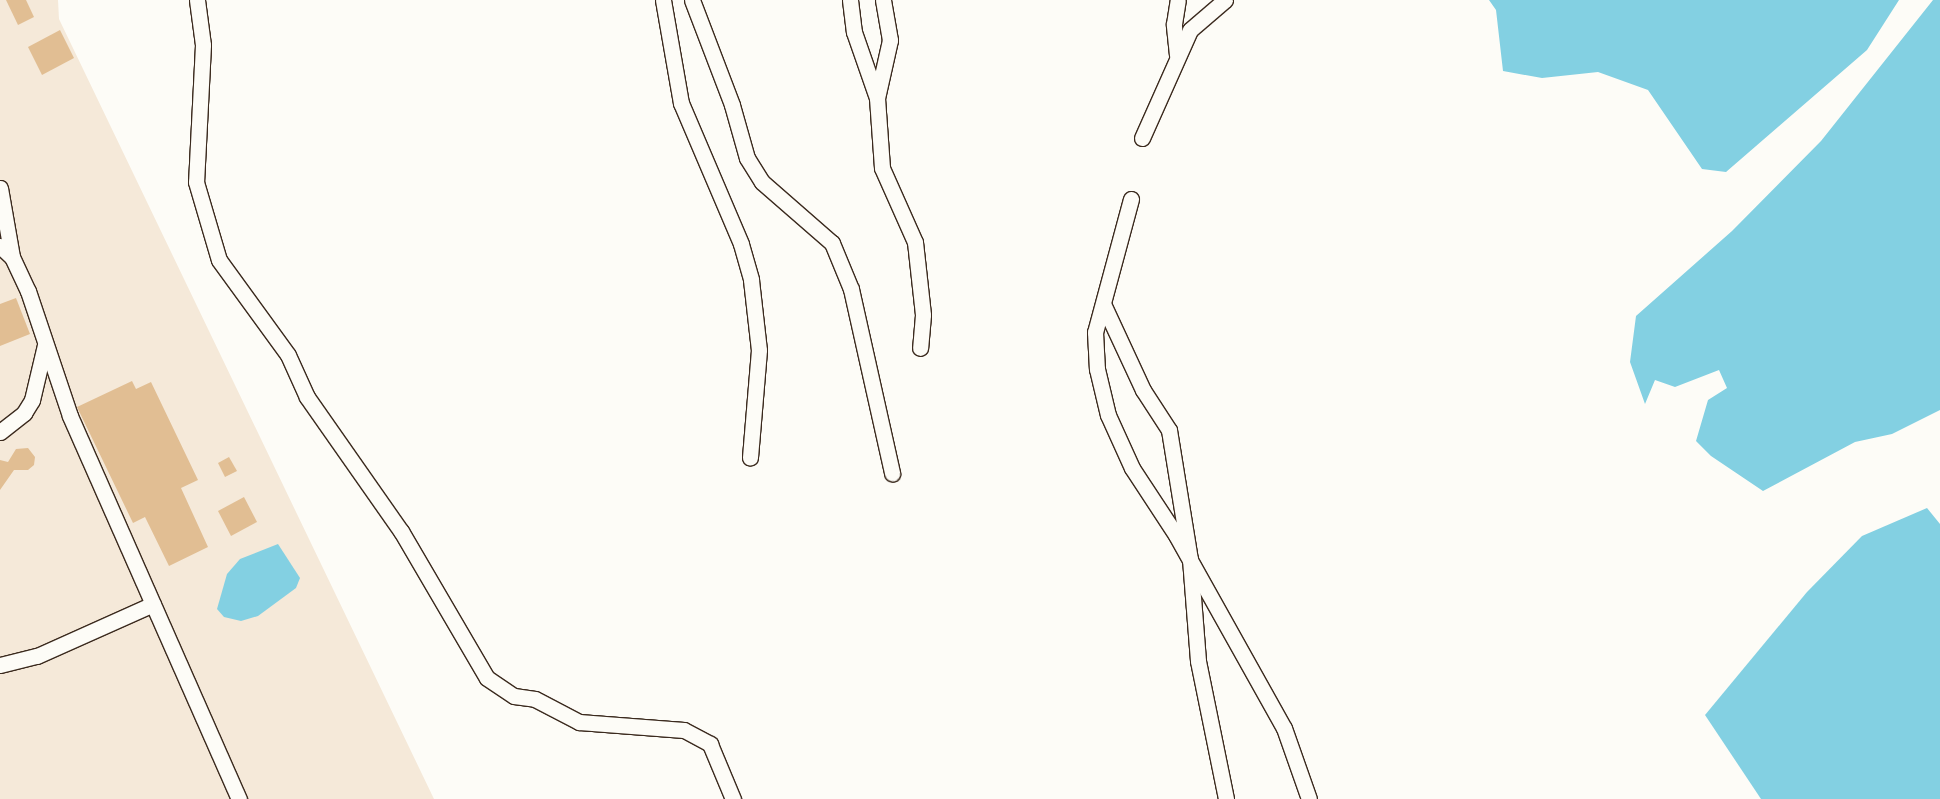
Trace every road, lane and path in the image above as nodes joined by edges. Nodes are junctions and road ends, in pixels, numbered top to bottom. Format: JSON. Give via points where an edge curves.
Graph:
{"nodes":[{"id":1,"x":197,"y":0,"type":"edge"},
{"id":2,"x":663,"y":0,"type":"edge"},
{"id":3,"x":692,"y":0,"type":"edge"},
{"id":4,"x":850,"y":0,"type":"edge"},
{"id":5,"x":882,"y":0,"type":"edge"},
{"id":6,"x":1178,"y":0,"type":"edge"},
{"id":7,"x":1225,"y":0,"type":"edge"},
{"id":8,"x":1178,"y":59,"type":"junction"},
{"id":9,"x":877,"y":98,"type":"junction"},
{"id":10,"x":1142,"y":138,"type":"dead end"},
{"id":11,"x":0,"y":188,"type":"edge"},
{"id":12,"x":1131,"y":199,"type":"dead end"},
{"id":13,"x":0,"y":246,"type":"edge"},
{"id":14,"x":12,"y":257,"type":"junction"},
{"id":15,"x":1104,"y":306,"type":"junction"},
{"id":16,"x":45,"y":341,"type":"junction"},
{"id":17,"x":920,"y":348,"type":"dead end"},
{"id":18,"x":0,"y":432,"type":"edge"},
{"id":19,"x":750,"y":458,"type":"dead end"},
{"id":20,"x":892,"y":473,"type":"dead end"},
{"id":21,"x":1190,"y":559,"type":"junction"},
{"id":22,"x":153,"y":604,"type":"junction"},
{"id":23,"x":0,"y":665,"type":"edge"},
{"id":24,"x":239,"y":799,"type":"edge"},
{"id":25,"x":733,"y":799,"type":"edge"},
{"id":26,"x":1226,"y":799,"type":"edge"},
{"id":27,"x":1309,"y":799,"type":"edge"}],
"edges":[{"from":1,"to":25,"type":"lane","via":[[203,45],[196,182],[220,260],[288,355],[307,398],[401,531],[487,678],[514,696],[535,699],[579,722],[684,730],[710,744]]},
{"from":2,"to":19,"type":"lane","via":[[681,103],[741,244],[750,280],[758,350]]},
{"from":3,"to":20,"type":"lane","via":[[732,105],[747,158],[762,182],[832,243],[851,289]]},
{"from":4,"to":9,"type":"lane","via":[[854,32]]},
{"from":5,"to":9,"type":"lane","via":[[890,40]]},
{"from":6,"to":8,"type":"lane","via":[[1174,24]]},
{"from":7,"to":8,"type":"lane","via":[[1190,30]]},
{"from":8,"to":10,"type":"lane"},
{"from":9,"to":17,"type":"lane","via":[[882,168],[915,242],[923,315]]},
{"from":11,"to":14,"type":"lane"},
{"from":12,"to":15,"type":"lane"},
{"from":13,"to":14,"type":"lane"},
{"from":14,"to":16,"type":"lane"},
{"from":15,"to":21,"type":"lane","via":[[1143,390],[1169,430]]},
{"from":15,"to":21,"type":"lane","via":[[1095,332],[1097,370],[1108,415],[1132,468]]},
{"from":16,"to":18,"type":"lane","via":[[32,400],[24,413]]},
{"from":16,"to":22,"type":"lane","via":[[70,416]]},
{"from":21,"to":26,"type":"lane","via":[[1198,661]]},
{"from":21,"to":27,"type":"lane","via":[[1284,728]]},
{"from":22,"to":23,"type":"lane","via":[[38,656]]},
{"from":22,"to":24,"type":"lane"}]}
